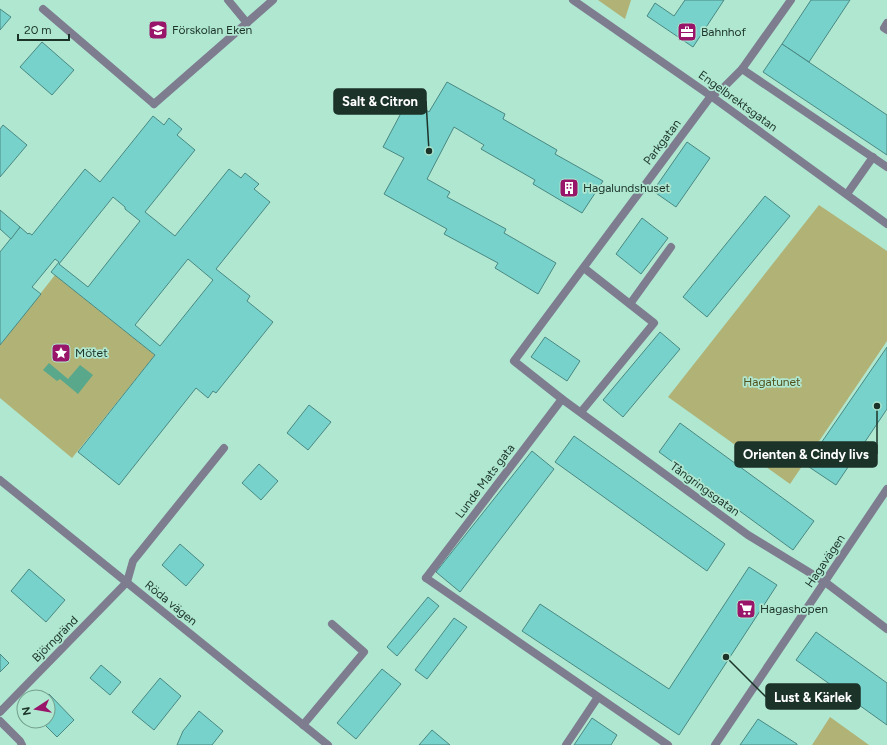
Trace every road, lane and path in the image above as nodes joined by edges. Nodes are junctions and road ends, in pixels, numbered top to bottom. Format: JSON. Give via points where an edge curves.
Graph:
{"nodes":[{"id":1,"x":228,"y":0,"type":"edge"},
{"id":2,"x":273,"y":0,"type":"edge"},
{"id":3,"x":573,"y":0,"type":"edge"},
{"id":4,"x":791,"y":0,"type":"edge"},
{"id":5,"x":43,"y":9,"type":"dead end"},
{"id":6,"x":247,"y":23,"type":"junction"},
{"id":7,"x":887,"y":23,"type":"edge"},
{"id":8,"x":887,"y":30,"type":"edge"},
{"id":9,"x":742,"y":69,"type":"junction"},
{"id":10,"x":712,"y":96,"type":"junction"},
{"id":11,"x":873,"y":157,"type":"junction"},
{"id":12,"x":887,"y":167,"type":"edge"},
{"id":13,"x":847,"y":194,"type":"junction"},
{"id":14,"x":887,"y":224,"type":"edge"},
{"id":15,"x":671,"y":247,"type":"dead end"},
{"id":16,"x":584,"y":268,"type":"junction"},
{"id":17,"x":630,"y":304,"type":"junction"},
{"id":18,"x":514,"y":361,"type":"joint"},
{"id":19,"x":562,"y":399,"type":"junction"},
{"id":20,"x":581,"y":412,"type":"junction"},
{"id":21,"x":224,"y":448,"type":"dead end"},
{"id":22,"x":0,"y":480,"type":"edge"},
{"id":23,"x":887,"y":489,"type":"edge"},
{"id":24,"x":127,"y":582,"type":"junction"},
{"id":25,"x":825,"y":582,"type":"junction"},
{"id":26,"x":332,"y":624,"type":"dead end"},
{"id":27,"x":887,"y":628,"type":"edge"},
{"id":28,"x":598,"y":697,"type":"junction"},
{"id":29,"x":0,"y":712,"type":"edge"},
{"id":30,"x":0,"y":721,"type":"edge"},
{"id":31,"x":303,"y":725,"type":"junction"},
{"id":32,"x":22,"y":745,"type":"edge"},
{"id":33,"x":328,"y":745,"type":"edge"},
{"id":34,"x":566,"y":745,"type":"edge"},
{"id":35,"x":668,"y":745,"type":"edge"},
{"id":36,"x":715,"y":745,"type":"edge"}],
"edges":[{"from":1,"to":6,"type":"street"},
{"from":2,"to":6,"type":"street"},
{"from":3,"to":10,"type":"street","name":"Engelbrektsgatan"},
{"from":4,"to":9,"type":"street","name":"Parkgatan"},
{"from":5,"to":6,"type":"street","via":[[154,104]]},
{"from":7,"to":8,"type":"street","via":[[884,28]]},
{"from":9,"to":10,"type":"street","name":"Parkgatan","via":[[722,90]]},
{"from":9,"to":11,"type":"street"},
{"from":10,"to":13,"type":"street","name":"Engelbrektsgatan"},
{"from":10,"to":16,"type":"street","name":"Parkgatan"},
{"from":11,"to":12,"type":"street"},
{"from":11,"to":13,"type":"street"},
{"from":13,"to":14,"type":"street","name":"Engelbrektsgatan"},
{"from":15,"to":17,"type":"street"},
{"from":16,"to":17,"type":"street"},
{"from":16,"to":18,"type":"street","name":"Parkgatan"},
{"from":17,"to":20,"type":"street","via":[[654,323]]},
{"from":18,"to":19,"type":"street","name":"Tångringsgatan"},
{"from":19,"to":20,"type":"street","name":"Tångringsgatan"},
{"from":19,"to":28,"type":"street","name":"Lunde Mats gata","via":[[426,578]]},
{"from":20,"to":25,"type":"street","name":"Tångringsgatan","via":[[748,535]]},
{"from":21,"to":24,"type":"street","via":[[133,561]]},
{"from":22,"to":24,"type":"street","name":"Röda vägen"},
{"from":23,"to":25,"type":"street","name":"Hagavägen"},
{"from":24,"to":29,"type":"street","name":"Björngränd"},
{"from":24,"to":31,"type":"street","name":"Röda vägen"},
{"from":25,"to":27,"type":"street","name":"Tångringsgatan"},
{"from":25,"to":36,"type":"street","name":"Hagavägen"},
{"from":26,"to":31,"type":"street","via":[[364,652]]},
{"from":28,"to":34,"type":"street"},
{"from":28,"to":35,"type":"street"},
{"from":30,"to":32,"type":"street"},
{"from":31,"to":33,"type":"street","name":"Röda vägen"}]}
